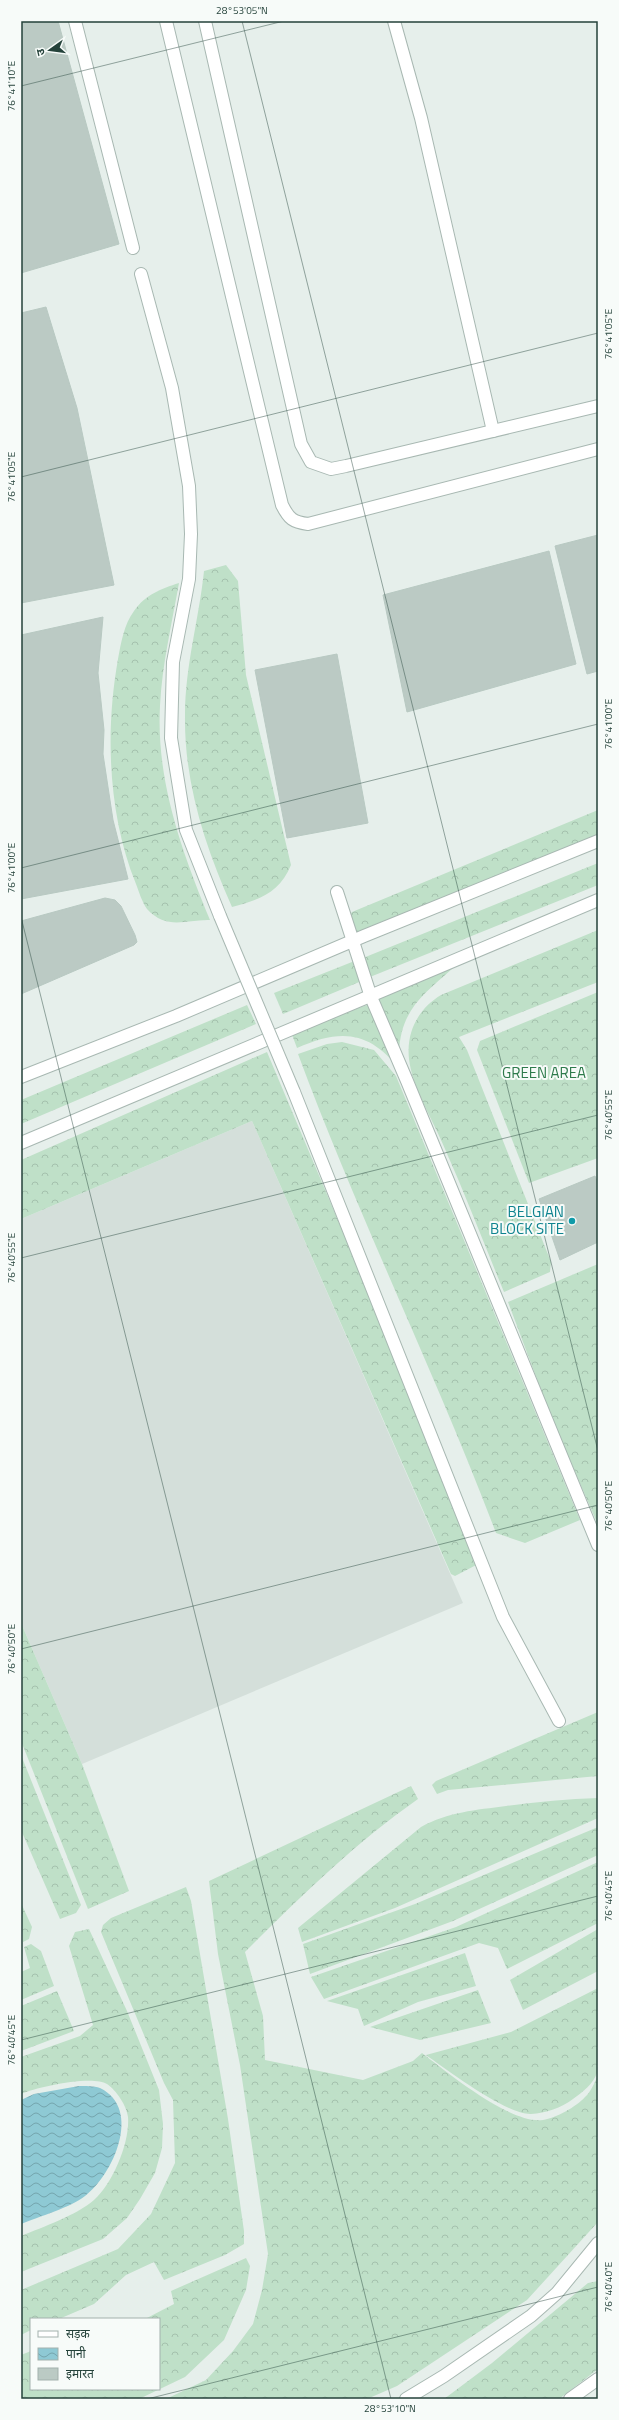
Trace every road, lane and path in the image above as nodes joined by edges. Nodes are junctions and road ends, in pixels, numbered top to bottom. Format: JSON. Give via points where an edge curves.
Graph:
{"nodes":[{"id":1,"x":75,"y":21,"type":"edge"},
{"id":2,"x":166,"y":21,"type":"edge"},
{"id":3,"x":204,"y":21,"type":"edge"},
{"id":4,"x":394,"y":21,"type":"edge"},
{"id":5,"x":133,"y":248,"type":"dead end"},
{"id":6,"x":140,"y":274,"type":"dead end"},
{"id":7,"x":598,"y":406,"type":"edge"},
{"id":8,"x":493,"y":431,"type":"junction"},
{"id":9,"x":598,"y":449,"type":"edge"},
{"id":10,"x":598,"y":841,"type":"edge"},
{"id":11,"x":337,"y":892,"type":"dead end"},
{"id":12,"x":598,"y":900,"type":"edge"},
{"id":13,"x":352,"y":941,"type":"junction"},
{"id":14,"x":371,"y":997,"type":"junction"},
{"id":15,"x":21,"y":1077,"type":"edge"},
{"id":16,"x":21,"y":1142,"type":"edge"},
{"id":17,"x":598,"y":1545,"type":"edge"},
{"id":18,"x":559,"y":1721,"type":"dead end"},
{"id":19,"x":598,"y":2243,"type":"edge"},
{"id":20,"x":598,"y":2379,"type":"edge"},
{"id":21,"x":406,"y":2399,"type":"edge"},
{"id":22,"x":570,"y":2399,"type":"edge"}],
"edges":[{"from":1,"to":5,"type":"street"},
{"from":2,"to":9,"type":"street","via":[[280,497],[287,516],[294,522],[308,524]]},
{"from":3,"to":8,"type":"street","via":[[301,444],[306,456],[315,464],[331,469]]},
{"from":4,"to":8,"type":"street","via":[[421,118]]},
{"from":6,"to":18,"type":"street","bridge":true,"via":[[172,388],[189,486],[189,579],[172,662],[171,738],[186,830],[294,1092],[503,1617]]},
{"from":7,"to":8,"type":"street"},
{"from":10,"to":13,"type":"street"},
{"from":11,"to":13,"type":"street"},
{"from":12,"to":14,"type":"street"},
{"from":13,"to":14,"type":"street"},
{"from":13,"to":15,"type":"street","via":[[176,1016]]},
{"from":14,"to":16,"type":"street"},
{"from":14,"to":17,"type":"street"},
{"from":19,"to":21,"type":"street","via":[[557,2293],[531,2316]]},
{"from":20,"to":22,"type":"street"}]}
